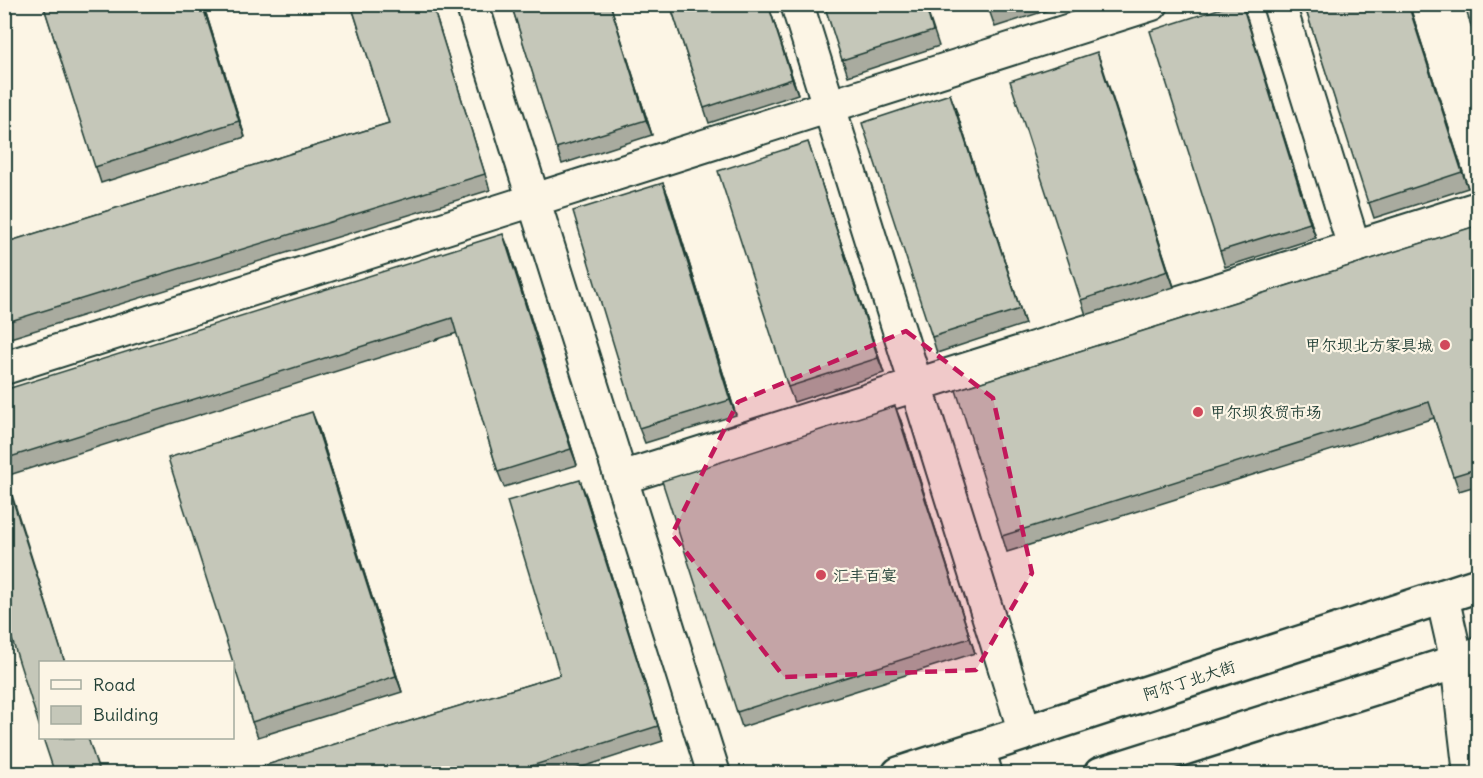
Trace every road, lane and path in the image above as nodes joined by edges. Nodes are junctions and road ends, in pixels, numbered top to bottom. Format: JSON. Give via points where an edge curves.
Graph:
{"nodes":[{"id":1,"x":472,"y":4,"type":"edge"},
{"id":2,"x":797,"y":4,"type":"edge"},
{"id":3,"x":1152,"y":4,"type":"edge"},
{"id":4,"x":1279,"y":4,"type":"edge"},
{"id":5,"x":829,"y":107,"type":"junction"},
{"id":6,"x":534,"y":201,"type":"junction"},
{"id":7,"x":1479,"y":208,"type":"edge"},
{"id":8,"x":1354,"y":247,"type":"junction"},
{"id":9,"x":4,"y":368,"type":"edge"},
{"id":10,"x":916,"y":385,"type":"junction"},
{"id":11,"x":621,"y":478,"type":"junction"},
{"id":12,"x":1479,"y":585,"type":"edge"},
{"id":13,"x":1442,"y":596,"type":"junction"},
{"id":14,"x":1468,"y":658,"type":"edge"},
{"id":15,"x":1025,"y":733,"type":"junction"},
{"id":16,"x":982,"y":761,"type":"edge"},
{"id":17,"x":714,"y":774,"type":"edge"},
{"id":18,"x":899,"y":774,"type":"edge"},
{"id":19,"x":1101,"y":774,"type":"edge"},
{"id":20,"x":1470,"y":774,"type":"edge"}],
"edges":[{"from":1,"to":6,"type":"street"},
{"from":2,"to":5,"type":"street"},
{"from":3,"to":5,"type":"street"},
{"from":4,"to":8,"type":"street"},
{"from":5,"to":6,"type":"street"},
{"from":5,"to":10,"type":"street"},
{"from":6,"to":9,"type":"street"},
{"from":6,"to":11,"type":"street"},
{"from":7,"to":8,"type":"street"},
{"from":8,"to":10,"type":"street"},
{"from":10,"to":11,"type":"street"},
{"from":10,"to":15,"type":"street"},
{"from":11,"to":17,"type":"street"},
{"from":12,"to":13,"type":"main road","name":"阿尔丁北大街"},
{"from":13,"to":14,"type":"street"},
{"from":13,"to":15,"type":"main road","name":"阿尔丁北大街"},
{"from":14,"to":19,"type":"main road"},
{"from":14,"to":20,"type":"street"},
{"from":15,"to":16,"type":"main road","name":"阿尔丁北大街"},
{"from":16,"to":18,"type":"main road","name":"阿尔丁北大街"}]}
